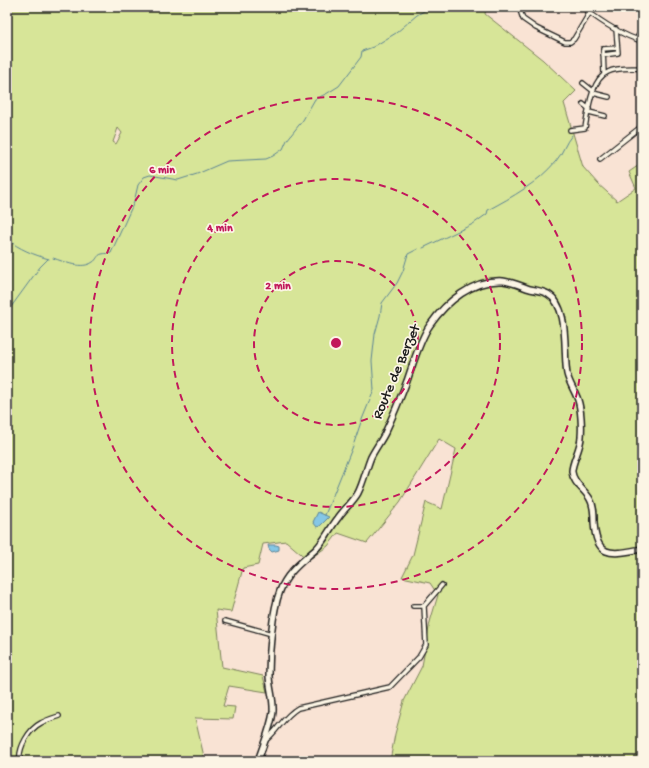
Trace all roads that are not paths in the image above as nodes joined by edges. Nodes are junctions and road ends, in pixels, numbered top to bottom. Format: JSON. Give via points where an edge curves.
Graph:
{"nodes":[{"id":1,"x":519,"y":7,"type":"edge"},
{"id":2,"x":582,"y":7,"type":"edge"},
{"id":3,"x":593,"y":7,"type":"edge"},
{"id":4,"x":589,"y":13,"type":"junction"},
{"id":5,"x":616,"y":30,"type":"junction"},
{"id":6,"x":642,"y":31,"type":"edge"},
{"id":7,"x":636,"y":39,"type":"junction"},
{"id":8,"x":642,"y":40,"type":"edge"},
{"id":9,"x":617,"y":48,"type":"junction"},
{"id":10,"x":603,"y":55,"type":"junction"},
{"id":11,"x":640,"y":69,"type":"edge"},
{"id":12,"x":604,"y":74,"type":"junction"},
{"id":13,"x":642,"y":74,"type":"edge"},
{"id":14,"x":583,"y":83,"type":"dead end"},
{"id":15,"x":593,"y":92,"type":"junction"},
{"id":16,"x":609,"y":97,"type":"dead end"},
{"id":17,"x":582,"y":104,"type":"dead end"},
{"id":18,"x":589,"y":110,"type":"junction"},
{"id":19,"x":605,"y":116,"type":"dead end"},
{"id":20,"x":642,"y":126,"type":"edge"},
{"id":21,"x":570,"y":130,"type":"dead end"},
{"id":22,"x":600,"y":159,"type":"dead end"},
{"id":23,"x":642,"y":550,"type":"edge"},
{"id":24,"x":442,"y":585,"type":"dead end"},
{"id":25,"x":414,"y":606,"type":"dead end"},
{"id":26,"x":424,"y":606,"type":"junction"},
{"id":27,"x":225,"y":621,"type":"dead end"},
{"id":28,"x":272,"y":634,"type":"junction"},
{"id":29,"x":59,"y":716,"type":"dead end"},
{"id":30,"x":265,"y":741,"type":"junction"},
{"id":31,"x":20,"y":761,"type":"edge"},
{"id":32,"x":258,"y":761,"type":"edge"}],
"edges":[{"from":1,"to":4,"type":"street","via":[[523,19],[565,42],[574,39]]},
{"from":2,"to":4,"type":"street"},
{"from":3,"to":4,"type":"street"},
{"from":4,"to":5,"type":"street"},
{"from":5,"to":7,"type":"street"},
{"from":5,"to":9,"type":"street"},
{"from":6,"to":7,"type":"street"},
{"from":7,"to":8,"type":"street"},
{"from":9,"to":10,"type":"street","via":[[604,48]]},
{"from":9,"to":10,"type":"street","via":[[616,54]]},
{"from":10,"to":12,"type":"street"},
{"from":11,"to":12,"type":"street","via":[[618,69]]},
{"from":11,"to":13,"type":"street"},
{"from":12,"to":15,"type":"street"},
{"from":14,"to":15,"type":"street"},
{"from":15,"to":16,"type":"street"},
{"from":15,"to":18,"type":"street"},
{"from":17,"to":18,"type":"street"},
{"from":18,"to":19,"type":"street"},
{"from":18,"to":21,"type":"street","via":[[585,128]]},
{"from":20,"to":22,"type":"street"},
{"from":23,"to":28,"type":"street","name":"Route de Berzet","via":[[612,554],[598,544],[594,534],[593,507],[590,499],[572,476],[571,469],[581,438],[580,410],[568,376],[563,322],[555,300],[548,294],[508,282],[483,284],[447,304],[423,335],[394,415],[372,455],[355,498],[318,547],[292,570],[284,582],[279,593]]},
{"from":24,"to":26,"type":"street"},
{"from":25,"to":26,"type":"street"},
{"from":26,"to":30,"type":"street","via":[[426,646],[419,658],[390,687],[298,708],[284,719]]},
{"from":27,"to":28,"type":"street"},
{"from":28,"to":30,"type":"street","via":[[269,676],[273,714]]},
{"from":29,"to":31,"type":"street","via":[[39,723],[30,731],[19,754]]},
{"from":30,"to":32,"type":"street"}]}
